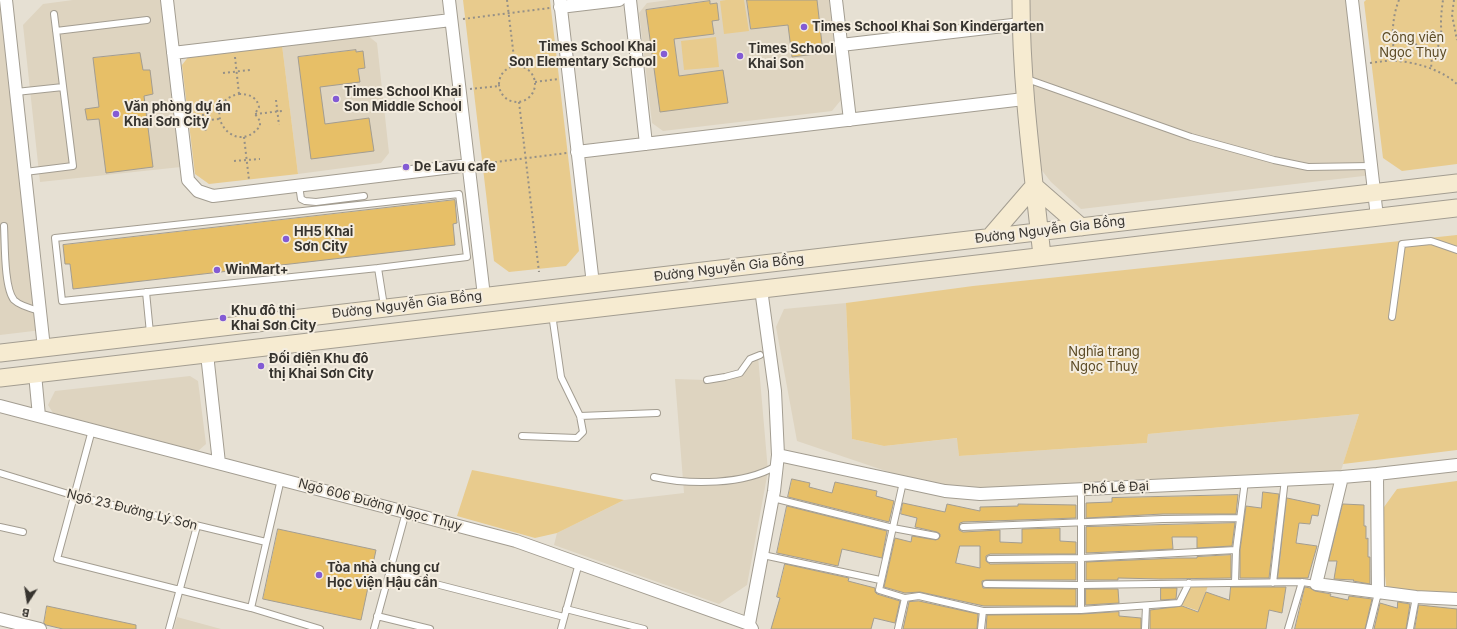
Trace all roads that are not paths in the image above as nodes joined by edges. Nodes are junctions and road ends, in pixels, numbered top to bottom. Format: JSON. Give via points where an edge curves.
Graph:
{"nodes":[{"id":1,"x":6,"y":0,"type":"edge"},
{"id":2,"x":167,"y":0,"type":"edge"},
{"id":3,"x":449,"y":0,"type":"edge"},
{"id":4,"x":619,"y":0,"type":"edge"},
{"id":5,"x":630,"y":0,"type":"edge"},
{"id":6,"x":836,"y":0,"type":"edge"},
{"id":7,"x":1021,"y":0,"type":"edge"},
{"id":8,"x":1352,"y":0,"type":"edge"},
{"id":9,"x":560,"y":4,"type":"edge"},
{"id":10,"x":54,"y":14,"type":"dead end"},
{"id":11,"x":147,"y":20,"type":"dead end"},
{"id":12,"x":452,"y":20,"type":"junction"},
{"id":13,"x":1021,"y":24,"type":"junction"},
{"id":14,"x":56,"y":30,"type":"junction"},
{"id":15,"x":841,"y":45,"type":"junction"},
{"id":16,"x":173,"y":53,"type":"junction"},
{"id":17,"x":1023,"y":78,"type":"junction"},
{"id":18,"x":63,"y":86,"type":"junction"},
{"id":19,"x":16,"y":92,"type":"junction"},
{"id":20,"x":1024,"y":99,"type":"junction"},
{"id":21,"x":850,"y":120,"type":"junction"},
{"id":22,"x":646,"y":144,"type":"junction"},
{"id":23,"x":577,"y":152,"type":"junction"},
{"id":24,"x":468,"y":165,"type":"junction"},
{"id":25,"x":1371,"y":166,"type":"junction"},
{"id":26,"x":25,"y":172,"type":"junction"},
{"id":27,"x":1457,"y":183,"type":"edge"},
{"id":28,"x":299,"y":185,"type":"junction"},
{"id":29,"x":1034,"y":186,"type":"junction"},
{"id":30,"x":1374,"y":193,"type":"junction"},
{"id":31,"x":364,"y":196,"type":"dead end"},
{"id":32,"x":301,"y":199,"type":"junction"},
{"id":33,"x":1457,"y":208,"type":"edge"},
{"id":34,"x":303,"y":211,"type":"junction"},
{"id":35,"x":1377,"y":217,"type":"junction"},
{"id":36,"x":4,"y":226,"type":"dead end"},
{"id":37,"x":1081,"y":227,"type":"junction"},
{"id":38,"x":1040,"y":232,"type":"junction"},
{"id":39,"x":990,"y":237,"type":"junction"},
{"id":40,"x":1457,"y":250,"type":"edge"},
{"id":41,"x":1042,"y":256,"type":"junction"},
{"id":42,"x":378,"y":268,"type":"junction"},
{"id":43,"x":593,"y":284,"type":"junction"},
{"id":44,"x":761,"y":289,"type":"junction"},
{"id":45,"x":146,"y":292,"type":"junction"},
{"id":46,"x":484,"y":296,"type":"junction"},
{"id":47,"x":384,"y":308,"type":"junction"},
{"id":48,"x":596,"y":308,"type":"junction"},
{"id":49,"x":40,"y":312,"type":"junction"},
{"id":50,"x":552,"y":314,"type":"junction"},
{"id":51,"x":1392,"y":317,"type":"dead end"},
{"id":52,"x":487,"y":321,"type":"junction"},
{"id":53,"x":151,"y":335,"type":"junction"},
{"id":54,"x":44,"y":348,"type":"junction"},
{"id":55,"x":0,"y":353,"type":"edge"},
{"id":56,"x":207,"y":354,"type":"junction"},
{"id":57,"x":760,"y":355,"type":"dead end"},
{"id":58,"x":35,"y":374,"type":"junction"},
{"id":59,"x":0,"y":378,"type":"edge"},
{"id":60,"x":707,"y":380,"type":"dead end"},
{"id":61,"x":2,"y":408,"type":"edge"},
{"id":62,"x":657,"y":413,"type":"dead end"},
{"id":63,"x":39,"y":416,"type":"junction"},
{"id":64,"x":580,"y":416,"type":"junction"},
{"id":65,"x":92,"y":430,"type":"junction"},
{"id":66,"x":522,"y":436,"type":"dead end"},
{"id":67,"x":778,"y":460,"type":"junction"},
{"id":68,"x":219,"y":463,"type":"junction"},
{"id":69,"x":1457,"y":465,"type":"edge"},
{"id":70,"x":0,"y":473,"type":"edge"},
{"id":71,"x":1377,"y":474,"type":"junction"},
{"id":72,"x":654,"y":477,"type":"dead end"},
{"id":73,"x":1342,"y":477,"type":"junction"},
{"id":74,"x":281,"y":479,"type":"junction"},
{"id":75,"x":1285,"y":479,"type":"junction"},
{"id":76,"x":1244,"y":481,"type":"junction"},
{"id":77,"x":903,"y":482,"type":"junction"},
{"id":78,"x":1081,"y":489,"type":"junction"},
{"id":79,"x":75,"y":496,"type":"junction"},
{"id":80,"x":773,"y":498,"type":"junction"},
{"id":81,"x":406,"y":512,"type":"junction"},
{"id":82,"x":1240,"y":518,"type":"junction"},
{"id":83,"x":1081,"y":523,"type":"junction"},
{"id":84,"x":197,"y":526,"type":"junction"},
{"id":85,"x":963,"y":526,"type":"dead end"},
{"id":86,"x":0,"y":527,"type":"edge"},
{"id":87,"x":893,"y":528,"type":"junction"},
{"id":88,"x":23,"y":532,"type":"dead end"},
{"id":89,"x":936,"y":536,"type":"dead end"},
{"id":90,"x":266,"y":542,"type":"junction"},
{"id":91,"x":1236,"y":550,"type":"junction"},
{"id":92,"x":763,"y":554,"type":"junction"},
{"id":93,"x":1082,"y":558,"type":"junction"},
{"id":94,"x":990,"y":559,"type":"dead end"},
{"id":95,"x":579,"y":563,"type":"junction"},
{"id":96,"x":389,"y":572,"type":"junction"},
{"id":97,"x":880,"y":580,"type":"junction"},
{"id":98,"x":1302,"y":582,"type":"junction"},
{"id":99,"x":1189,"y":583,"type":"junction"},
{"id":100,"x":1235,"y":583,"type":"junction"},
{"id":101,"x":1273,"y":583,"type":"junction"},
{"id":102,"x":986,"y":584,"type":"dead end"},
{"id":103,"x":1081,"y":584,"type":"junction"},
{"id":104,"x":1316,"y":584,"type":"junction"},
{"id":105,"x":181,"y":591,"type":"junction"},
{"id":106,"x":1378,"y":593,"type":"junction"},
{"id":107,"x":1416,"y":597,"type":"junction"},
{"id":108,"x":905,"y":598,"type":"junction"},
{"id":109,"x":1457,"y":599,"type":"edge"},
{"id":110,"x":1146,"y":606,"type":"junction"},
{"id":111,"x":251,"y":608,"type":"junction"},
{"id":112,"x":566,"y":609,"type":"junction"},
{"id":113,"x":1081,"y":610,"type":"junction"},
{"id":114,"x":983,"y":611,"type":"junction"},
{"id":115,"x":377,"y":616,"type":"junction"},
{"id":116,"x":564,"y":617,"type":"junction"},
{"id":117,"x":0,"y":619,"type":"edge"},
{"id":118,"x":750,"y":627,"type":"edge"},
{"id":119,"x":40,"y":629,"type":"edge"},
{"id":120,"x":169,"y":629,"type":"edge"},
{"id":121,"x":320,"y":629,"type":"edge"},
{"id":122,"x":374,"y":629,"type":"edge"},
{"id":123,"x":430,"y":629,"type":"edge"},
{"id":124,"x":561,"y":629,"type":"edge"},
{"id":125,"x":644,"y":629,"type":"edge"},
{"id":126,"x":898,"y":629,"type":"edge"},
{"id":127,"x":981,"y":629,"type":"edge"},
{"id":128,"x":1145,"y":629,"type":"edge"},
{"id":129,"x":1288,"y":629,"type":"edge"},
{"id":130,"x":1369,"y":629,"type":"edge"},
{"id":131,"x":1410,"y":629,"type":"edge"}],
"edges":[{"from":1,"to":19,"type":"street"},
{"from":2,"to":16,"type":"street"},
{"from":3,"to":12,"type":"street"},
{"from":4,"to":9,"type":"street"},
{"from":5,"to":22,"type":"street"},
{"from":6,"to":15,"type":"street"},
{"from":7,"to":13,"type":"main road"},
{"from":8,"to":25,"type":"street"},
{"from":9,"to":23,"type":"street"},
{"from":10,"to":14,"type":"lane"},
{"from":11,"to":14,"type":"lane"},
{"from":12,"to":16,"type":"street"},
{"from":12,"to":24,"type":"street"},
{"from":13,"to":15,"type":"street"},
{"from":13,"to":17,"type":"main road"},
{"from":14,"to":18,"type":"lane"},
{"from":15,"to":21,"type":"street"},
{"from":16,"to":28,"type":"street","via":[[188,180],[191,185],[198,191],[213,196]]},
{"from":17,"to":20,"type":"main road"},
{"from":17,"to":25,"type":"lane","via":[[1191,137],[1274,160],[1308,167]]},
{"from":18,"to":19,"type":"lane"},
{"from":18,"to":26,"type":"lane","via":[[73,166]]},
{"from":19,"to":26,"type":"street"},
{"from":20,"to":21,"type":"street"},
{"from":20,"to":29,"type":"main road"},
{"from":21,"to":22,"type":"street"},
{"from":22,"to":23,"type":"street"},
{"from":23,"to":43,"type":"street"},
{"from":24,"to":28,"type":"street"},
{"from":24,"to":46,"type":"street"},
{"from":25,"to":30,"type":"street"},
{"from":26,"to":49,"type":"street"},
{"from":27,"to":30,"type":"main road","name":"Đường Nguyễn Gia Bồng"},
{"from":28,"to":32,"type":"lane"},
{"from":29,"to":37,"type":"main road"},
{"from":29,"to":38,"type":"main road"},
{"from":29,"to":39,"type":"main road"},
{"from":30,"to":35,"type":"street"},
{"from":30,"to":37,"type":"main road","name":"Đường Nguyễn Gia Bồng"},
{"from":31,"to":32,"type":"lane","via":[[316,202]]},
{"from":32,"to":34,"type":"lane"},
{"from":33,"to":35,"type":"main road","name":"Đường Nguyễn Gia Bồng"},
{"from":34,"to":42,"type":"lane","via":[[459,194],[467,257]]},
{"from":34,"to":45,"type":"lane","via":[[55,238],[62,301]]},
{"from":35,"to":41,"type":"main road","name":"Đường Nguyễn Gia Bồng"},
{"from":36,"to":49,"type":"lane","via":[[8,288],[15,300]]},
{"from":37,"to":38,"type":"main road","name":"Đường Nguyễn Gia Bồng"},
{"from":38,"to":39,"type":"main road","name":"Đường Nguyễn Gia Bồng"},
{"from":38,"to":41,"type":"main road"},
{"from":39,"to":43,"type":"main road","name":"Đường Nguyễn Gia Bồng"},
{"from":40,"to":51,"type":"lane","via":[[1431,241],[1402,244]]},
{"from":41,"to":44,"type":"main road","name":"Đường Nguyễn Gia Bồng"},
{"from":42,"to":45,"type":"lane"},
{"from":42,"to":47,"type":"lane"},
{"from":43,"to":46,"type":"main road","name":"Đường Nguyễn Gia Bồng"},
{"from":43,"to":48,"type":"main road"},
{"from":44,"to":48,"type":"main road","name":"Đường Nguyễn Gia Bồng"},
{"from":44,"to":67,"type":"street","via":[[775,391]]},
{"from":45,"to":53,"type":"lane"},
{"from":46,"to":47,"type":"main road","name":"Đường Nguyễn Gia Bồng"},
{"from":46,"to":52,"type":"main road"},
{"from":47,"to":53,"type":"main road","name":"Đường Nguyễn Gia Bồng"},
{"from":48,"to":50,"type":"main road","name":"Đường Nguyễn Gia Bồng"},
{"from":49,"to":54,"type":"street"},
{"from":50,"to":52,"type":"main road","name":"Đường Nguyễn Gia Bồng"},
{"from":50,"to":64,"type":"lane","via":[[561,377]]},
{"from":52,"to":56,"type":"main road","name":"Đường Nguyễn Gia Bồng"},
{"from":53,"to":54,"type":"main road","name":"Đường Nguyễn Gia Bồng"},
{"from":54,"to":55,"type":"main road","name":"Đường Nguyễn Gia Bồng"},
{"from":54,"to":58,"type":"main road"},
{"from":56,"to":58,"type":"main road","name":"Đường Nguyễn Gia Bồng"},
{"from":56,"to":68,"type":"street"},
{"from":57,"to":60,"type":"lane","via":[[750,359],[740,373]]},
{"from":58,"to":59,"type":"main road","name":"Đường Nguyễn Gia Bồng"},
{"from":58,"to":63,"type":"street"},
{"from":61,"to":63,"type":"street","name":"Ngõ 606 Đường Ngọc Thụy"},
{"from":62,"to":64,"type":"lane"},
{"from":63,"to":65,"type":"street","name":"Ngõ 606 Đường Ngọc Thụy"},
{"from":64,"to":66,"type":"lane","via":[[583,432],[577,438]]},
{"from":65,"to":68,"type":"street","name":"Ngõ 606 Đường Ngọc Thụy"},
{"from":65,"to":79,"type":"lane"},
{"from":67,"to":72,"type":"lane","via":[[768,471],[710,482],[672,481]]},
{"from":67,"to":77,"type":"street","name":"Phố Lê Đại"},
{"from":67,"to":80,"type":"street"},
{"from":68,"to":74,"type":"street","name":"Ngõ 606 Đường Ngọc Thụy"},
{"from":69,"to":71,"type":"street","name":"Phố Lê Đại"},
{"from":70,"to":79,"type":"lane","name":"Ngõ 23 Đường Lý Sơn"},
{"from":71,"to":73,"type":"street","name":"Phố Lê Đại"},
{"from":71,"to":106,"type":"street"},
{"from":73,"to":75,"type":"street","name":"Phố Lê Đại"},
{"from":73,"to":104,"type":"street"},
{"from":74,"to":81,"type":"street","name":"Ngõ 606 Đường Ngọc Thụy"},
{"from":74,"to":90,"type":"lane"},
{"from":75,"to":76,"type":"street","name":"Phố Lê Đại"},
{"from":75,"to":101,"type":"lane"},
{"from":76,"to":78,"type":"street","name":"Phố Lê Đại"},
{"from":76,"to":82,"type":"lane"},
{"from":77,"to":78,"type":"street","name":"Phố Lê Đại","via":[[951,492],[980,494]]},
{"from":77,"to":87,"type":"lane"},
{"from":78,"to":83,"type":"lane"},
{"from":79,"to":84,"type":"lane","name":"Ngõ 23 Đường Lý Sơn"},
{"from":79,"to":105,"type":"lane","via":[[57,559]]},
{"from":80,"to":87,"type":"lane"},
{"from":80,"to":92,"type":"street"},
{"from":81,"to":95,"type":"street","name":"Ngõ 606 Đường Ngọc Thụy","via":[[522,543]]},
{"from":81,"to":96,"type":"lane"},
{"from":82,"to":83,"type":"lane"},
{"from":82,"to":91,"type":"lane"},
{"from":83,"to":85,"type":"lane"},
{"from":83,"to":93,"type":"lane"},
{"from":84,"to":90,"type":"lane","name":"Ngõ 23 Đường Lý Sơn"},
{"from":84,"to":105,"type":"lane"},
{"from":86,"to":88,"type":"lane"},
{"from":87,"to":89,"type":"lane"},
{"from":87,"to":97,"type":"lane"},
{"from":90,"to":111,"type":"lane"},
{"from":91,"to":93,"type":"lane"},
{"from":91,"to":100,"type":"lane"},
{"from":92,"to":97,"type":"lane"},
{"from":92,"to":118,"type":"street"},
{"from":93,"to":94,"type":"lane"},
{"from":93,"to":103,"type":"lane"},
{"from":95,"to":112,"type":"lane"},
{"from":95,"to":118,"type":"street","name":"Ngõ 606 Đường Ngọc Thụy"},
{"from":96,"to":115,"type":"lane"},
{"from":96,"to":116,"type":"lane"},
{"from":97,"to":108,"type":"lane","via":[[879,590]]},
{"from":98,"to":101,"type":"lane"},
{"from":98,"to":104,"type":"lane"},
{"from":98,"to":129,"type":"lane"},
{"from":99,"to":100,"type":"lane"},
{"from":99,"to":103,"type":"lane"},
{"from":99,"to":110,"type":"lane","via":[[1179,603]]},
{"from":100,"to":101,"type":"lane"},
{"from":102,"to":103,"type":"lane"},
{"from":103,"to":113,"type":"lane"},
{"from":104,"to":106,"type":"street"},
{"from":105,"to":111,"type":"lane"},
{"from":105,"to":120,"type":"lane"},
{"from":106,"to":107,"type":"street"},
{"from":106,"to":130,"type":"lane"},
{"from":107,"to":109,"type":"street"},
{"from":107,"to":131,"type":"lane"},
{"from":108,"to":114,"type":"lane","via":[[919,596]]},
{"from":108,"to":126,"type":"lane"},
{"from":110,"to":113,"type":"lane"},
{"from":110,"to":128,"type":"lane"},
{"from":111,"to":121,"type":"lane"},
{"from":112,"to":116,"type":"lane"},
{"from":112,"to":125,"type":"lane"},
{"from":113,"to":114,"type":"lane"},
{"from":114,"to":127,"type":"lane"},
{"from":115,"to":122,"type":"lane"},
{"from":115,"to":123,"type":"lane"},
{"from":116,"to":124,"type":"lane"},
{"from":117,"to":119,"type":"street"}]}
